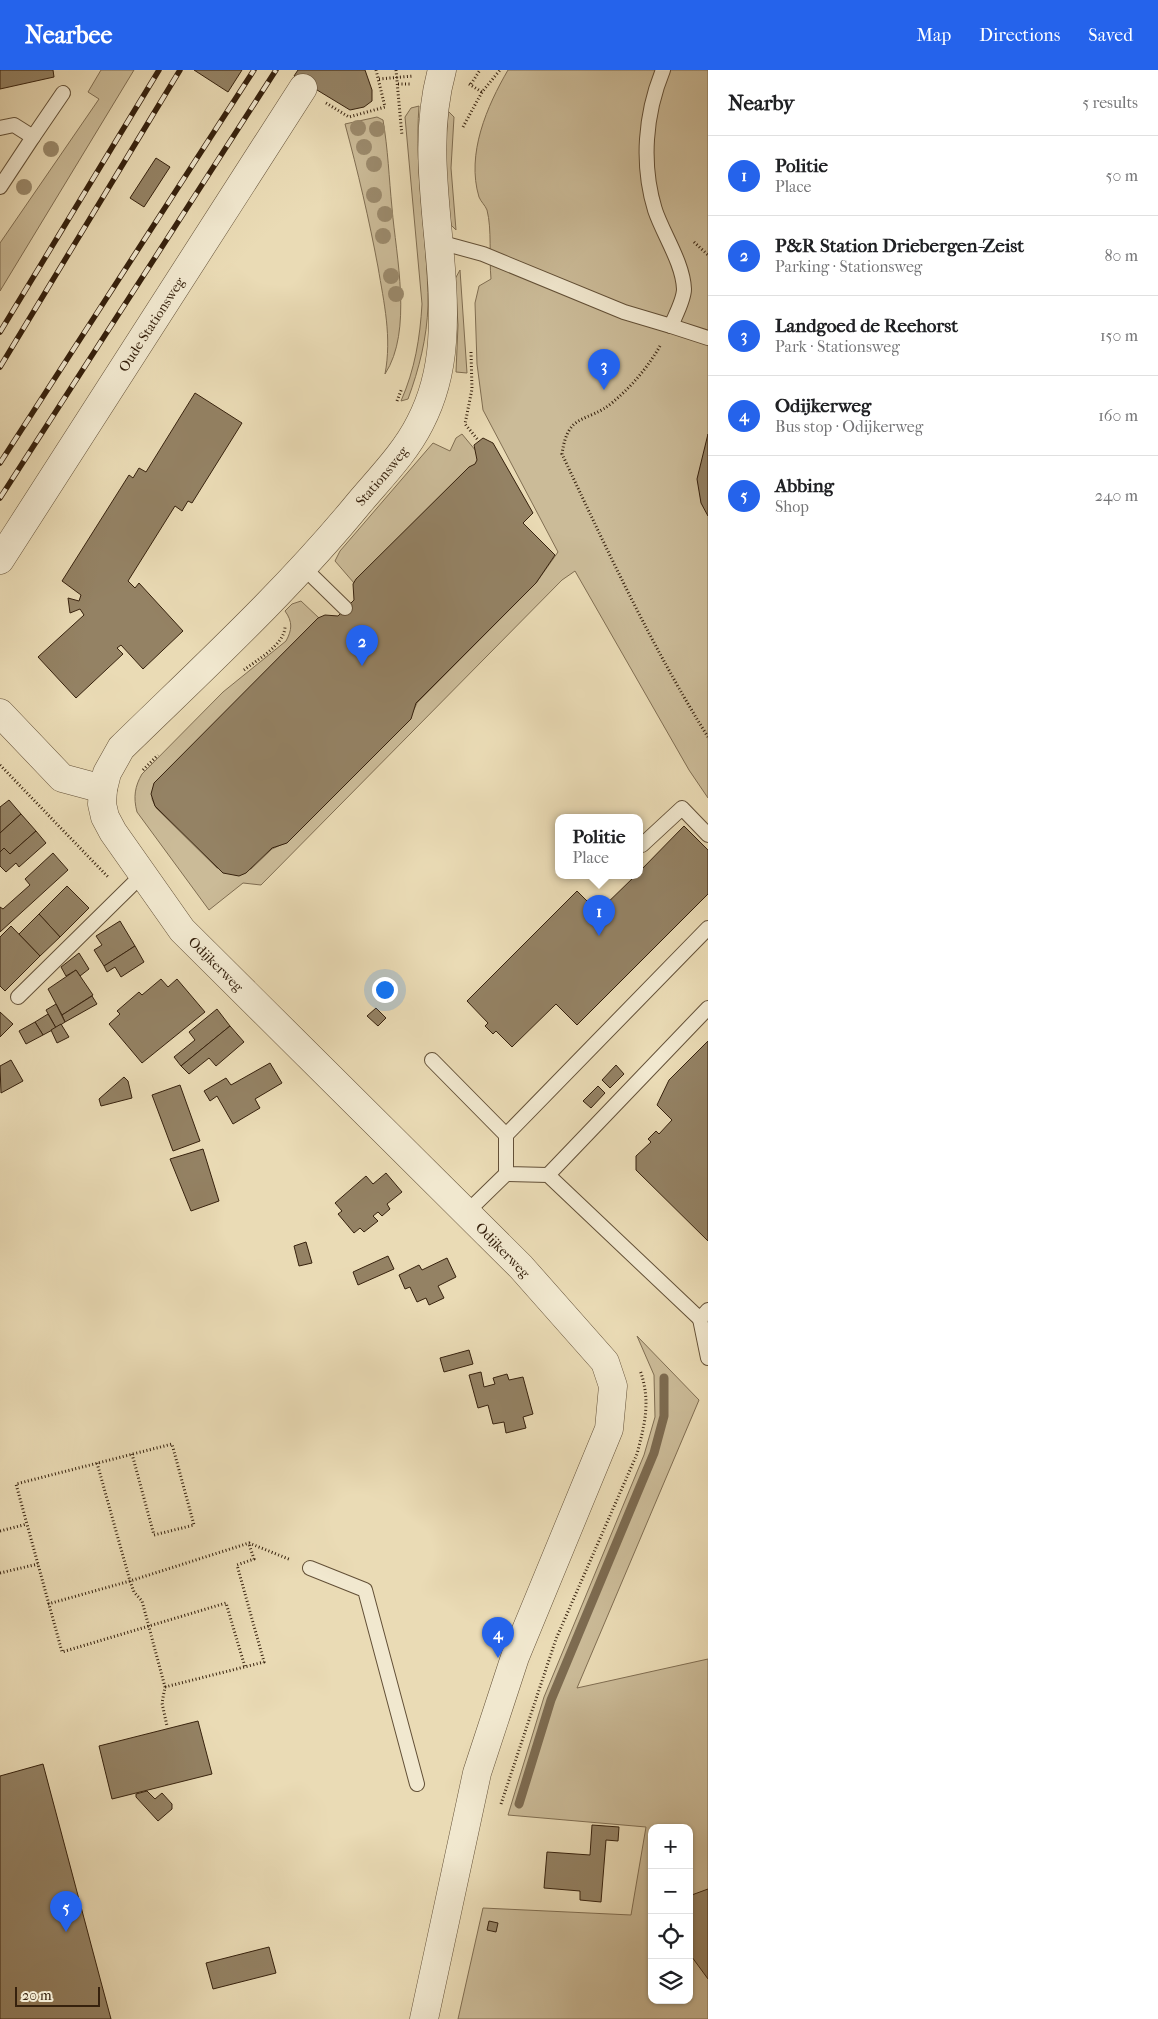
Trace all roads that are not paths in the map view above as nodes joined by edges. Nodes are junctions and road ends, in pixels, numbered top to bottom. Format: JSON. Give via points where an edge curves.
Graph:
{"nodes":[{"id":1,"x":442,"y":70,"type":"edge"},
{"id":2,"x":663,"y":70,"type":"edge"},
{"id":3,"x":303,"y":88,"type":"dead end"},
{"id":4,"x":63,"y":93,"type":"dead end"},
{"id":5,"x":0,"y":128,"type":"edge"},
{"id":6,"x":33,"y":137,"type":"junction"},
{"id":7,"x":0,"y":187,"type":"edge"},
{"id":8,"x":439,"y":242,"type":"junction"},
{"id":9,"x":671,"y":326,"type":"junction"},
{"id":10,"x":708,"y":338,"type":"edge"},
{"id":11,"x":0,"y":560,"type":"edge"},
{"id":12,"x":303,"y":567,"type":"junction"},
{"id":13,"x":345,"y":608,"type":"dead end"},
{"id":14,"x":0,"y":713,"type":"edge"},
{"id":15,"x":103,"y":789,"type":"junction"},
{"id":16,"x":708,"y":835,"type":"edge"},
{"id":17,"x":643,"y":844,"type":"edge"},
{"id":18,"x":143,"y":874,"type":"junction"},
{"id":19,"x":708,"y":928,"type":"edge"},
{"id":20,"x":18,"y":996,"type":"dead end"},
{"id":21,"x":708,"y":1008,"type":"edge"},
{"id":22,"x":432,"y":1060,"type":"dead end"},
{"id":23,"x":506,"y":1135,"type":"junction"},
{"id":24,"x":506,"y":1174,"type":"junction"},
{"id":25,"x":548,"y":1175,"type":"junction"},
{"id":26,"x":466,"y":1212,"type":"junction"},
{"id":27,"x":704,"y":1314,"type":"edge"},
{"id":28,"x":708,"y":1358,"type":"edge"},
{"id":29,"x":310,"y":1568,"type":"road end"},
{"id":30,"x":417,"y":1784,"type":"dead end"},
{"id":31,"x":424,"y":2019,"type":"edge"}],
"edges":[{"from":1,"to":8,"type":"street","name":"Stationsweg","via":[[431,157]]},
{"from":2,"to":9,"type":"lane","via":[[654,91],[646,146],[655,209],[675,257],[684,290]]},
{"from":3,"to":11,"type":"street","name":"Oude Stationsweg"},
{"from":4,"to":6,"type":"lane"},
{"from":5,"to":6,"type":"lane","via":[[14,125]]},
{"from":6,"to":7,"type":"lane"},
{"from":8,"to":9,"type":"lane","via":[[483,254],[624,312]]},
{"from":8,"to":12,"type":"street","name":"Stationsweg","via":[[444,315],[442,344],[430,399],[420,424],[406,446]]},
{"from":9,"to":10,"type":"lane"},
{"from":12,"to":13,"type":"lane"},
{"from":12,"to":15,"type":"street","name":"Stationsweg","via":[[121,748],[107,773]]},
{"from":14,"to":15,"type":"street","via":[[62,778]]},
{"from":15,"to":18,"type":"street","name":"Odijkerweg","via":[[102,804],[113,832]]},
{"from":16,"to":17,"type":"lane","via":[[682,808]]},
{"from":18,"to":20,"type":"lane"},
{"from":18,"to":26,"type":"street","name":"Odijkerweg","via":[[182,930]]},
{"from":19,"to":23,"type":"lane"},
{"from":21,"to":25,"type":"lane"},
{"from":22,"to":23,"type":"lane"},
{"from":23,"to":24,"type":"lane"},
{"from":24,"to":25,"type":"lane"},
{"from":24,"to":26,"type":"lane"},
{"from":25,"to":27,"type":"lane"},
{"from":26,"to":31,"type":"street","name":"Odijkerweg","via":[[605,1362],[613,1386],[609,1429],[515,1657],[477,1773]]},
{"from":27,"to":28,"type":"lane"},
{"from":29,"to":30,"type":"lane","via":[[366,1590]]}]}
